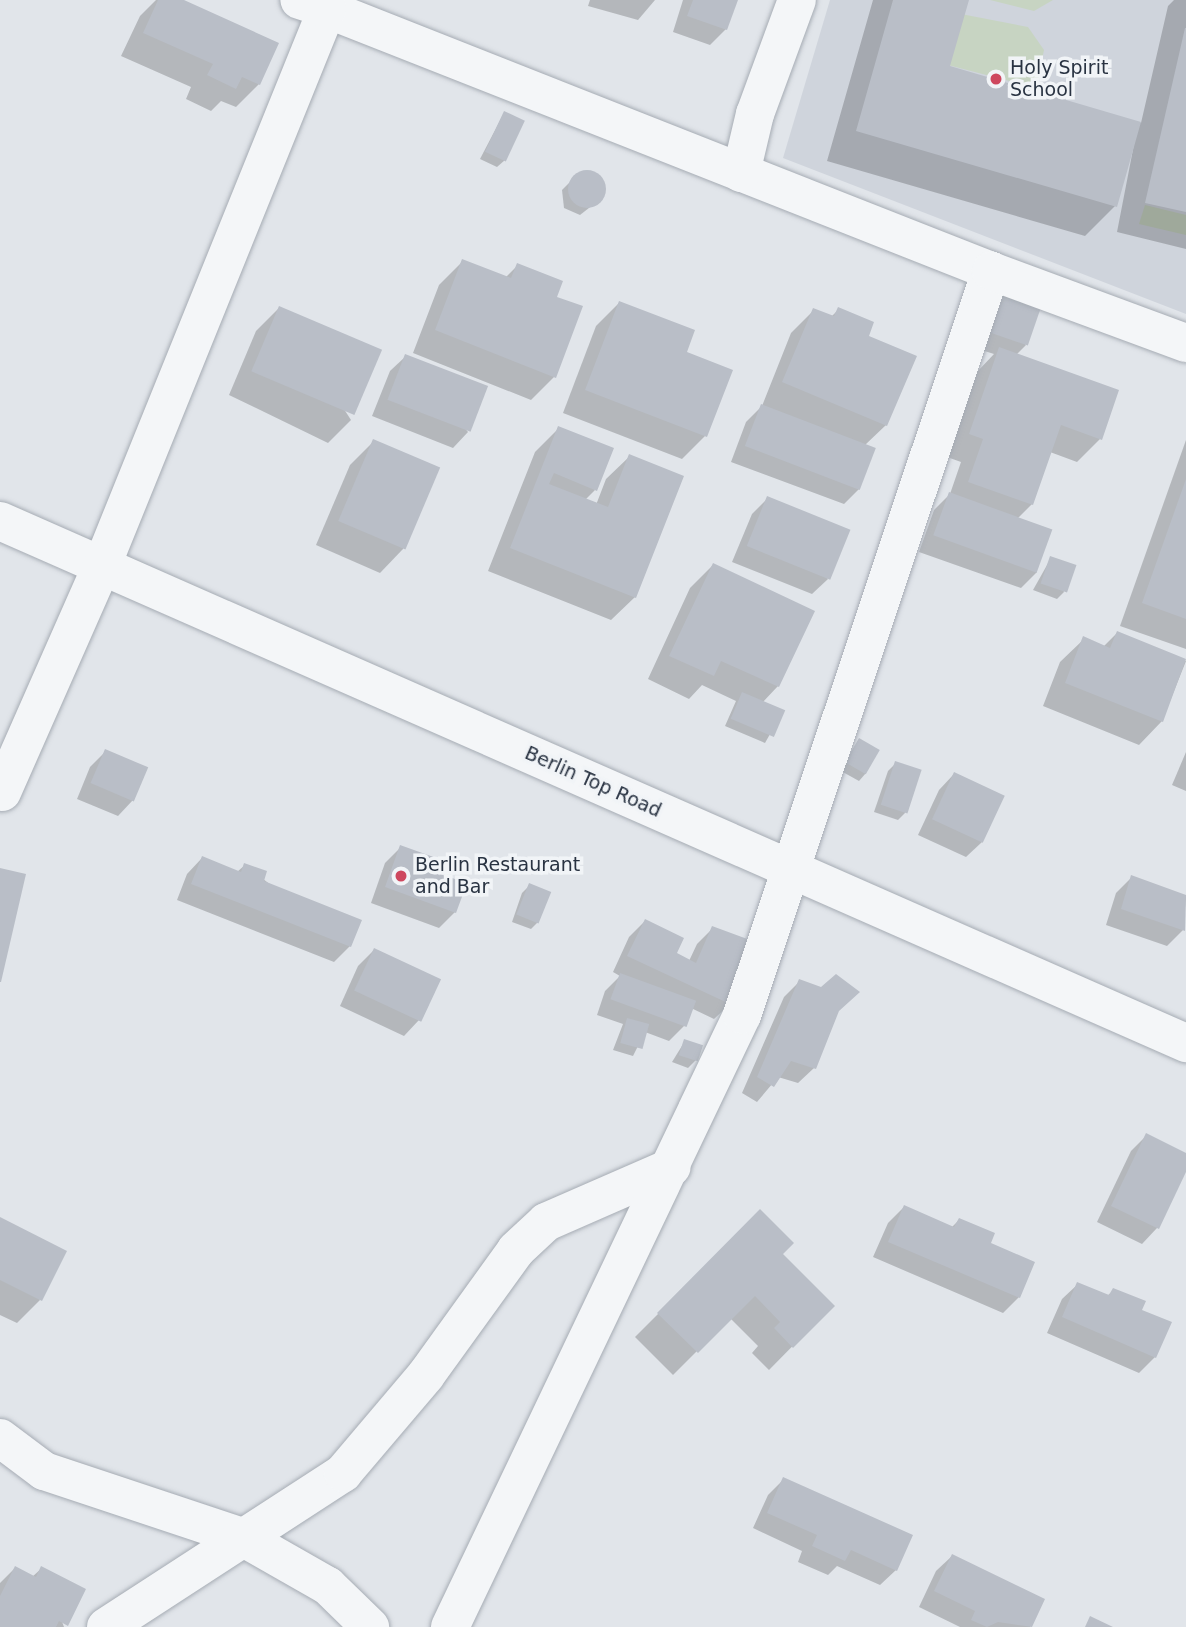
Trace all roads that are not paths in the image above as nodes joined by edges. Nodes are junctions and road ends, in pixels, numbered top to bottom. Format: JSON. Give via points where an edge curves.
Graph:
{"nodes":[{"id":1,"x":797,"y":0,"type":"edge"},
{"id":2,"x":319,"y":3,"type":"edge"},
{"id":3,"x":741,"y":173,"type":"junction"},
{"id":4,"x":990,"y":271,"type":"junction"},
{"id":5,"x":1186,"y":343,"type":"edge"},
{"id":6,"x":0,"y":521,"type":"edge"},
{"id":7,"x":103,"y":563,"type":"junction"},
{"id":8,"x":2,"y":792,"type":"dead end"},
{"id":9,"x":791,"y":870,"type":"junction"},
{"id":10,"x":1186,"y":1043,"type":"edge"},
{"id":11,"x":672,"y":1167,"type":"junction"},
{"id":12,"x":0,"y":1438,"type":"edge"},
{"id":13,"x":242,"y":1537,"type":"junction"},
{"id":14,"x":106,"y":1627,"type":"edge"},
{"id":15,"x":370,"y":1627,"type":"edge"},
{"id":16,"x":450,"y":1627,"type":"edge"}],
"edges":[{"from":1,"to":3,"type":"street","via":[[759,102]]},
{"from":2,"to":3,"type":"street"},
{"from":2,"to":7,"type":"street"},
{"from":3,"to":4,"type":"street"},
{"from":4,"to":5,"type":"street"},
{"from":4,"to":9,"type":"street"},
{"from":6,"to":7,"type":"street","name":"Berlin Top Road"},
{"from":7,"to":8,"type":"street"},
{"from":7,"to":9,"type":"street","name":"Berlin Top Road"},
{"from":9,"to":10,"type":"street","name":"Berlin Top Road"},
{"from":9,"to":11,"type":"street","via":[[742,1015]]},
{"from":11,"to":13,"type":"street","via":[[547,1222],[516,1250],[426,1375],[343,1473]]},
{"from":11,"to":16,"type":"street"},
{"from":12,"to":13,"type":"street","via":[[44,1471]]},
{"from":13,"to":14,"type":"street"},
{"from":13,"to":15,"type":"street","via":[[328,1587]]}]}
